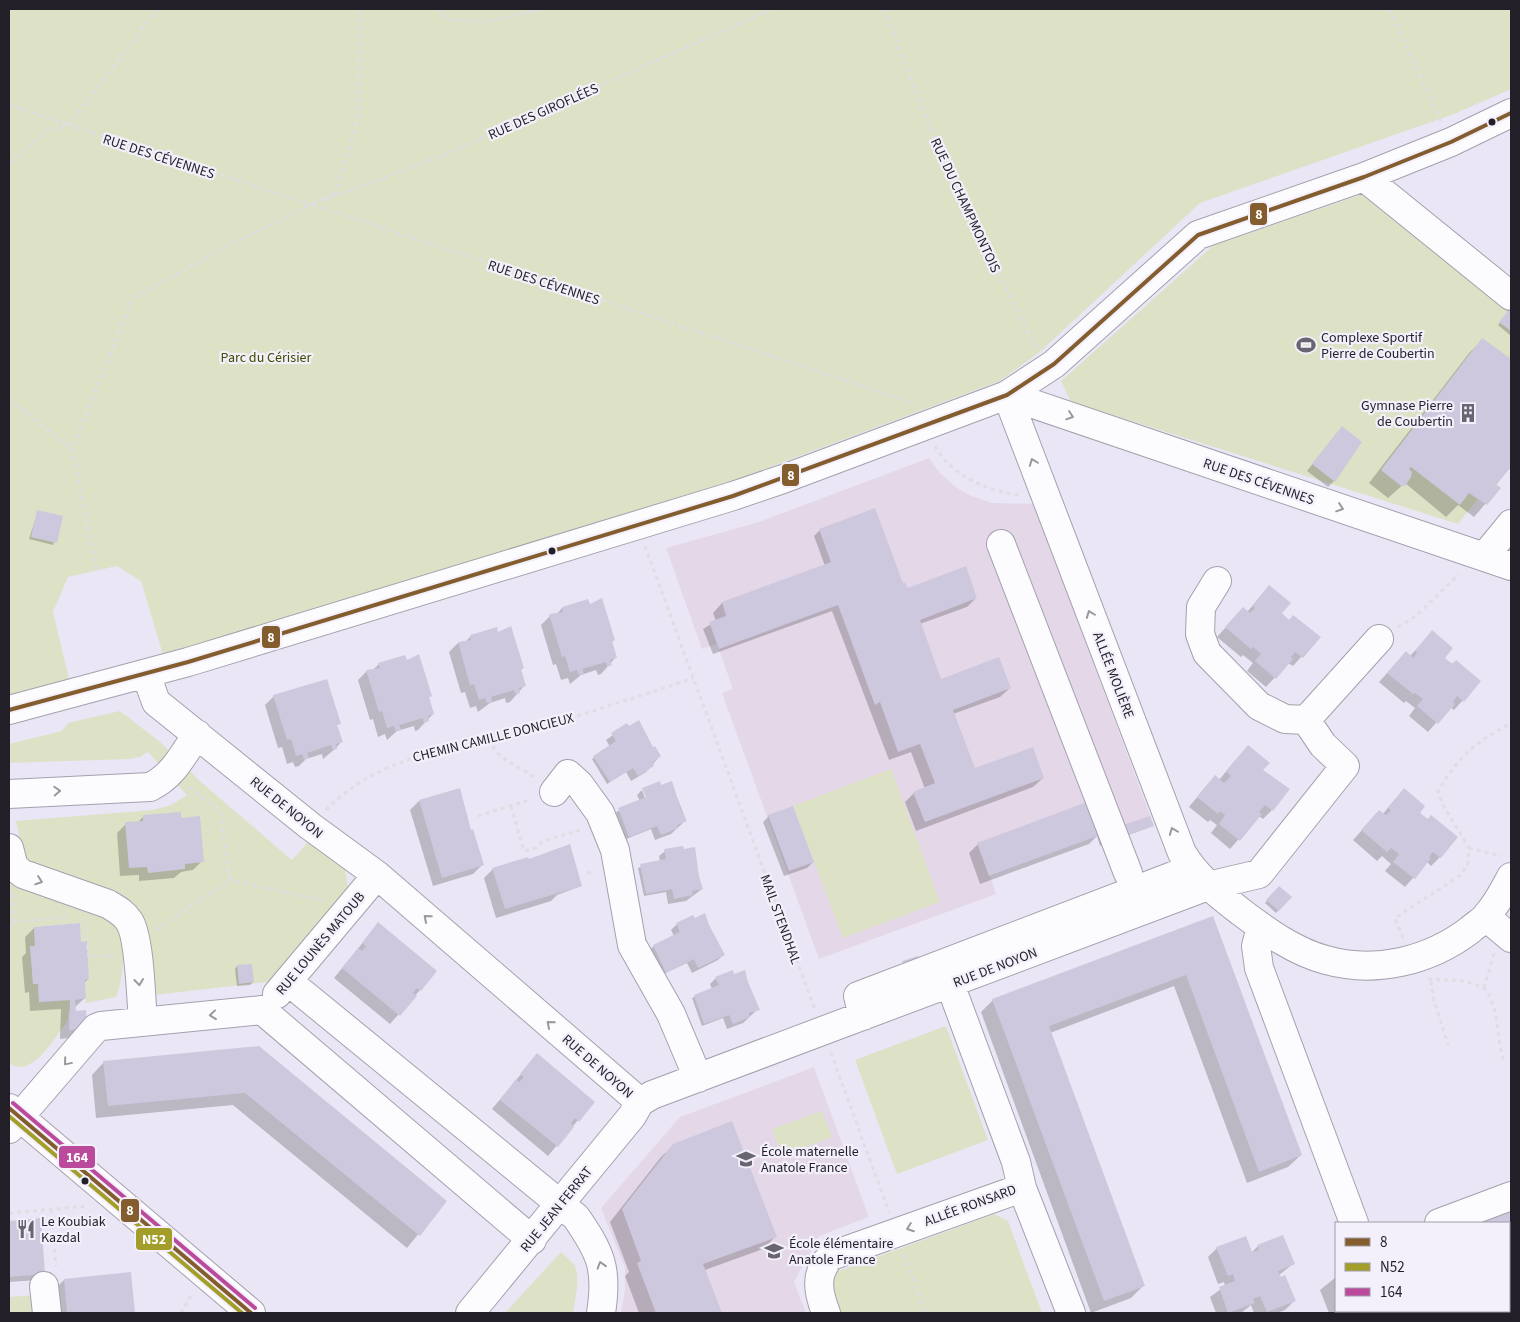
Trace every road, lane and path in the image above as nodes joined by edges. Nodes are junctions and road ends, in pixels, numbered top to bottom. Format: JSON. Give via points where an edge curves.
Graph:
{"nodes":[{"id":1,"x":158,"y":9,"type":"edge"},
{"id":2,"x":358,"y":9,"type":"edge"},
{"id":3,"x":438,"y":9,"type":"edge"},
{"id":4,"x":544,"y":9,"type":"edge"},
{"id":5,"x":772,"y":9,"type":"edge"},
{"id":6,"x":884,"y":9,"type":"edge"},
{"id":7,"x":1389,"y":9,"type":"edge"},
{"id":8,"x":9,"y":105,"type":"edge"},
{"id":9,"x":1511,"y":113,"type":"edge"},
{"id":10,"x":68,"y":126,"type":"junction"},
{"id":11,"x":1451,"y":142,"type":"junction"},
{"id":12,"x":9,"y":163,"type":"edge"},
{"id":13,"x":1364,"y":177,"type":"junction"},
{"id":14,"x":311,"y":205,"type":"junction"},
{"id":15,"x":1511,"y":296,"type":"edge"},
{"id":16,"x":1054,"y":364,"type":"junction"},
{"id":17,"x":1007,"y":395,"type":"junction"},
{"id":18,"x":9,"y":399,"type":"edge"},
{"id":19,"x":925,"y":426,"type":"junction"},
{"id":20,"x":72,"y":449,"type":"junction"},
{"id":21,"x":1043,"y":490,"type":"junction"},
{"id":22,"x":1511,"y":524,"type":"edge"},
{"id":23,"x":637,"y":525,"type":"junction"},
{"id":24,"x":1001,"y":544,"type":"dead end"},
{"id":25,"x":1484,"y":557,"type":"junction"},
{"id":26,"x":1511,"y":566,"type":"edge"},
{"id":27,"x":97,"y":570,"type":"dead end"},
{"id":28,"x":1217,"y":582,"type":"dead end"},
{"id":29,"x":1452,"y":583,"type":"dead end"},
{"id":30,"x":1379,"y":639,"type":"joint"},
{"id":31,"x":146,"y":674,"type":"junction"},
{"id":32,"x":693,"y":678,"type":"junction"},
{"id":33,"x":9,"y":710,"type":"edge"},
{"id":34,"x":1306,"y":720,"type":"junction"},
{"id":35,"x":1511,"y":724,"type":"edge"},
{"id":36,"x":196,"y":734,"type":"junction"},
{"id":37,"x":489,"y":739,"type":"junction"},
{"id":38,"x":160,"y":780,"type":"junction"},
{"id":39,"x":554,"y":792,"type":"junction"},
{"id":40,"x":9,"y":794,"type":"edge"},
{"id":41,"x":511,"y":806,"type":"junction"},
{"id":42,"x":478,"y":816,"type":"dead end"},
{"id":43,"x":575,"y":822,"type":"dead end"},
{"id":44,"x":310,"y":826,"type":"junction"},
{"id":45,"x":580,"y":830,"type":"junction"},
{"id":46,"x":584,"y":835,"type":"dead end"},
{"id":47,"x":9,"y":848,"type":"edge"},
{"id":48,"x":1469,"y":848,"type":"junction"},
{"id":49,"x":596,"y":862,"type":"dead end"},
{"id":50,"x":1507,"y":867,"type":"edge"},
{"id":51,"x":1128,"y":873,"type":"dead end"},
{"id":52,"x":377,"y":874,"type":"junction"},
{"id":53,"x":598,"y":878,"type":"dead end"},
{"id":54,"x":1200,"y":878,"type":"junction"},
{"id":55,"x":230,"y":880,"type":"junction"},
{"id":56,"x":11,"y":886,"type":"dead end"},
{"id":57,"x":84,"y":906,"type":"junction"},
{"id":58,"x":350,"y":907,"type":"junction"},
{"id":59,"x":14,"y":922,"type":"junction"},
{"id":60,"x":1261,"y":927,"type":"junction"},
{"id":61,"x":9,"y":928,"type":"edge"},
{"id":62,"x":1500,"y":928,"type":"edge"},
{"id":63,"x":136,"y":946,"type":"junction"},
{"id":64,"x":1411,"y":959,"type":"junction"},
{"id":65,"x":1431,"y":981,"type":"junction"},
{"id":66,"x":289,"y":982,"type":"junction"},
{"id":67,"x":950,"y":984,"type":"junction"},
{"id":68,"x":1484,"y":988,"type":"junction"},
{"id":69,"x":262,"y":1010,"type":"junction"},
{"id":70,"x":863,"y":1016,"type":"junction"},
{"id":71,"x":143,"y":1022,"type":"junction"},
{"id":72,"x":822,"y":1031,"type":"junction"},
{"id":73,"x":1448,"y":1045,"type":"dead end"},
{"id":74,"x":1504,"y":1061,"type":"dead end"},
{"id":75,"x":698,"y":1078,"type":"junction"},
{"id":76,"x":414,"y":1084,"type":"junction"},
{"id":77,"x":640,"y":1102,"type":"junction"},
{"id":78,"x":386,"y":1115,"type":"junction"},
{"id":79,"x":12,"y":1118,"type":"edge"},
{"id":80,"x":1022,"y":1188,"type":"junction"},
{"id":81,"x":1511,"y":1196,"type":"edge"},
{"id":82,"x":122,"y":1203,"type":"junction"},
{"id":83,"x":561,"y":1204,"type":"junction"},
{"id":84,"x":51,"y":1209,"type":"junction"},
{"id":85,"x":9,"y":1213,"type":"edge"},
{"id":86,"x":1354,"y":1222,"type":"edge"},
{"id":87,"x":1442,"y":1222,"type":"edge"},
{"id":88,"x":896,"y":1233,"type":"junction"},
{"id":89,"x":532,"y":1240,"type":"junction"},
{"id":90,"x":44,"y":1286,"type":"joint"},
{"id":91,"x":47,"y":1313,"type":"edge"},
{"id":92,"x":251,"y":1313,"type":"edge"},
{"id":93,"x":470,"y":1313,"type":"edge"},
{"id":94,"x":601,"y":1313,"type":"edge"},
{"id":95,"x":826,"y":1313,"type":"edge"},
{"id":96,"x":926,"y":1313,"type":"edge"},
{"id":97,"x":1071,"y":1313,"type":"edge"}],
"edges":[{"from":1,"to":10,"type":"path"},
{"from":2,"to":14,"type":"path","via":[[361,15],[357,122],[336,192]]},
{"from":3,"to":4,"type":"path","via":[[448,19],[486,22]]},
{"from":5,"to":14,"type":"path","name":"RUE DES GIROFLÉES","via":[[449,153]]},
{"from":6,"to":16,"type":"path","name":"RUE DU CHAMPMONTOIS","via":[[946,168],[1033,342]]},
{"from":7,"to":11,"type":"path"},
{"from":8,"to":10,"type":"path","name":"RUE DES CÉVENNES"},
{"from":9,"to":11,"type":"street"},
{"from":10,"to":12,"type":"path","via":[[47,131]]},
{"from":10,"to":14,"type":"path","name":"RUE DES CÉVENNES"},
{"from":11,"to":13,"type":"street"},
{"from":13,"to":15,"type":"street"},
{"from":13,"to":16,"type":"street","via":[[1198,235]]},
{"from":14,"to":19,"type":"path","name":"RUE DES CÉVENNES","via":[[908,401],[917,408]]},
{"from":14,"to":20,"type":"path","via":[[133,298]]},
{"from":16,"to":17,"type":"street"},
{"from":17,"to":19,"type":"street"},
{"from":21,"to":17,"type":"street","name":"ALLÉE MOLIÈRE","one_way":true},
{"from":17,"to":25,"type":"street","name":"RUE DES CÉVENNES","one_way":true},
{"from":18,"to":20,"type":"path"},
{"from":19,"to":21,"type":"path","name":"RUE DES CÉVENNES","via":[[939,453],[954,470],[979,484],[1027,496]]},
{"from":19,"to":23,"type":"street","via":[[784,479]]},
{"from":20,"to":27,"type":"path"},
{"from":54,"to":21,"type":"street","name":"ALLÉE MOLIÈRE","one_way":true,"via":[[1182,853]]},
{"from":22,"to":25,"type":"street"},
{"from":23,"to":31,"type":"street"},
{"from":23,"to":32,"type":"path","name":"MAIL STENDHAL"},
{"from":24,"to":51,"type":"street"},
{"from":25,"to":26,"type":"street","name":"RUE DES CÉVENNES"},
{"from":28,"to":34,"type":"street","via":[[1201,607],[1200,634],[1207,653],[1259,706],[1285,719]]},
{"from":29,"to":30,"type":"path","via":[[1416,616]]},
{"from":30,"to":34,"type":"street"},
{"from":31,"to":33,"type":"street"},
{"from":31,"to":36,"type":"street","name":"RUE DE NOYON","via":[[156,702]]},
{"from":32,"to":37,"type":"path","name":"CHEMIN CAMILLE DONCIEUX","via":[[528,731]]},
{"from":32,"to":72,"type":"path","name":"MAIL STENDHAL"},
{"from":34,"to":54,"type":"street","via":[[1323,745],[1345,766],[1259,874]]},
{"from":35,"to":48,"type":"path","via":[[1482,739],[1456,762],[1438,792]]},
{"from":36,"to":38,"type":"street"},
{"from":36,"to":44,"type":"street","name":"RUE DE NOYON"},
{"from":37,"to":39,"type":"path","via":[[500,756],[522,767]]},
{"from":37,"to":44,"type":"path","name":"CHEMIN CAMILLE DONCIEUX","via":[[409,758],[375,773],[344,792]]},
{"from":40,"to":38,"type":"street","one_way":true},
{"from":38,"to":55,"type":"path","via":[[220,811]]},
{"from":39,"to":41,"type":"path"},
{"from":39,"to":75,"type":"street","via":[[568,774],[600,813],[615,850],[632,945],[672,1014]]},
{"from":41,"to":42,"type":"path"},
{"from":41,"to":45,"type":"path","via":[[524,851],[536,848],[543,841]]},
{"from":43,"to":45,"type":"path"},
{"from":44,"to":52,"type":"street","name":"RUE DE NOYON"},
{"from":45,"to":46,"type":"path"},
{"from":47,"to":57,"type":"street","one_way":true,"via":[[14,867],[23,874]]},
{"from":48,"to":50,"type":"path"},
{"from":48,"to":64,"type":"path","via":[[1468,863],[1462,875],[1395,918]]},
{"from":49,"to":53,"type":"path"},
{"from":50,"to":62,"type":"street"},
{"from":52,"to":58,"type":"street","name":"RUE LOUNÈS MATOUB"},
{"from":77,"to":52,"type":"street","name":"RUE DE NOYON","one_way":true},
{"from":54,"to":60,"type":"street","name":"ALLÉE MOLIÈRE"},
{"from":54,"to":67,"type":"street","name":"RUE DE NOYON"},
{"from":54,"to":70,"type":"street","via":[[858,996]]},
{"from":55,"to":58,"type":"path"},
{"from":55,"to":63,"type":"path"},
{"from":56,"to":59,"type":"path"},
{"from":57,"to":59,"type":"path"},
{"from":57,"to":63,"type":"street","via":[[108,904],[121,912],[130,923]]},
{"from":57,"to":63,"type":"path","via":[[89,957]]},
{"from":58,"to":66,"type":"street","name":"RUE LOUNÈS MATOUB"},
{"from":59,"to":61,"type":"path"},
{"from":60,"to":64,"type":"street","name":"ALLÉE MOLIÈRE","via":[[1324,960],[1356,967]]},
{"from":60,"to":86,"type":"street","via":[[1256,946],[1259,968]]},
{"from":62,"to":64,"type":"street","name":"ALLÉE MOLIÈRE"},
{"from":62,"to":68,"type":"path"},
{"from":63,"to":71,"type":"street","one_way":true},
{"from":64,"to":65,"type":"path","via":[[1422,976]]},
{"from":65,"to":68,"type":"path","via":[[1464,981]]},
{"from":65,"to":73,"type":"path"},
{"from":66,"to":69,"type":"street","name":"RUE LOUNÈS MATOUB"},
{"from":66,"to":76,"type":"street"},
{"from":67,"to":70,"type":"street","name":"RUE DE NOYON"},
{"from":67,"to":80,"type":"street","name":"ALLÉE RONSARD","via":[[1016,1162]]},
{"from":68,"to":74,"type":"path","via":[[1493,1007]]},
{"from":69,"to":71,"type":"street","one_way":true},
{"from":69,"to":78,"type":"street"},
{"from":70,"to":72,"type":"street","name":"RUE DE NOYON"},
{"from":71,"to":79,"type":"street","one_way":true,"via":[[96,1028]]},
{"from":72,"to":75,"type":"street","name":"RUE DE NOYON"},
{"from":72,"to":88,"type":"path","name":"MAIL STENDHAL"},
{"from":75,"to":77,"type":"street","name":"RUE DE NOYON"},
{"from":76,"to":78,"type":"street"},
{"from":76,"to":83,"type":"street"},
{"from":77,"to":83,"type":"street","name":"RUE JEAN FERRAT"},
{"from":78,"to":89,"type":"street"},
{"from":79,"to":82,"type":"street"},
{"from":80,"to":88,"type":"street","name":"ALLÉE RONSARD","one_way":true},
{"from":80,"to":97,"type":"street"},
{"from":81,"to":87,"type":"street"},
{"from":82,"to":84,"type":"path"},
{"from":82,"to":92,"type":"street"},
{"from":83,"to":89,"type":"street","name":"RUE JEAN FERRAT"},
{"from":94,"to":83,"type":"street","one_way":true,"via":[[605,1286],[600,1260],[576,1217]]},
{"from":84,"to":85,"type":"path"},
{"from":84,"to":90,"type":"path","via":[[56,1271]]},
{"from":88,"to":95,"type":"street","name":"ALLÉE RONSARD","via":[[831,1256],[820,1272],[818,1288]]},
{"from":88,"to":96,"type":"path","name":"MAIL STENDHAL"},
{"from":89,"to":93,"type":"street","name":"RUE JEAN FERRAT"},
{"from":90,"to":91,"type":"street"}]}
